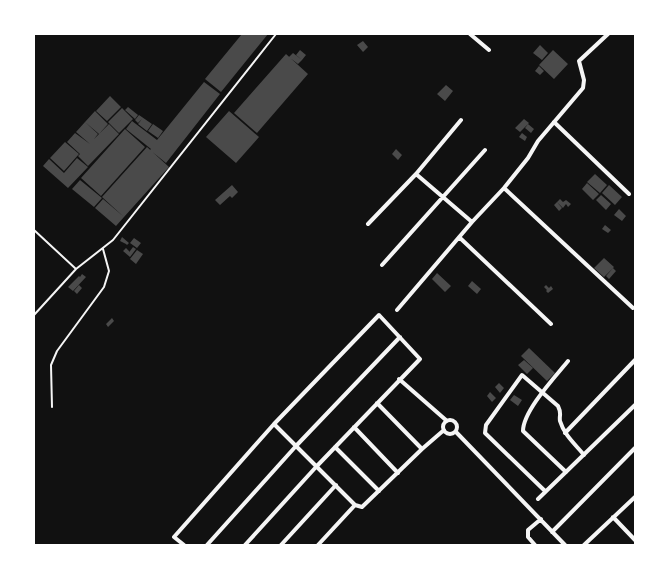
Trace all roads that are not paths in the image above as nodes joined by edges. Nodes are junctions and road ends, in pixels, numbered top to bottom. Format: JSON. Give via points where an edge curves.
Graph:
{"nodes":[{"id":1,"x":276,"y":34,"type":"edge"},
{"id":2,"x":470,"y":34,"type":"edge"},
{"id":3,"x":608,"y":34,"type":"edge"},
{"id":4,"x":489,"y":50,"type":"dead end"},
{"id":5,"x":461,"y":120,"type":"dead end"},
{"id":6,"x":554,"y":122,"type":"junction"},
{"id":7,"x":485,"y":150,"type":"dead end"},
{"id":8,"x":416,"y":174,"type":"junction"},
{"id":9,"x":504,"y":188,"type":"junction"},
{"id":10,"x":629,"y":194,"type":"dead end"},
{"id":11,"x":442,"y":197,"type":"junction"},
{"id":12,"x":472,"y":222,"type":"junction"},
{"id":13,"x":368,"y":224,"type":"dead end"},
{"id":14,"x":34,"y":230,"type":"edge"},
{"id":15,"x":459,"y":237,"type":"junction"},
{"id":16,"x":102,"y":248,"type":"junction"},
{"id":17,"x":382,"y":265,"type":"dead end"},
{"id":18,"x":76,"y":269,"type":"junction"},
{"id":19,"x":633,"y":308,"type":"dead end"},
{"id":20,"x":397,"y":310,"type":"dead end"},
{"id":21,"x":34,"y":315,"type":"edge"},
{"id":22,"x":551,"y":324,"type":"dead end"},
{"id":23,"x":400,"y":338,"type":"junction"},
{"id":24,"x":635,"y":360,"type":"edge"},
{"id":25,"x":568,"y":361,"type":"dead end"},
{"id":26,"x":399,"y":379,"type":"junction"},
{"id":27,"x":542,"y":393,"type":"junction"},
{"id":28,"x":377,"y":403,"type":"junction"},
{"id":29,"x":635,"y":405,"type":"edge"},
{"id":30,"x":52,"y":407,"type":"dead end"},
{"id":31,"x":447,"y":422,"type":"junction"},
{"id":32,"x":274,"y":424,"type":"junction"},
{"id":33,"x":354,"y":426,"type":"junction"},
{"id":34,"x":444,"y":430,"type":"junction"},
{"id":35,"x":456,"y":432,"type":"junction"},
{"id":36,"x":565,"y":432,"type":"junction"},
{"id":37,"x":296,"y":446,"type":"junction"},
{"id":38,"x":335,"y":447,"type":"junction"},
{"id":39,"x":635,"y":448,"type":"edge"},
{"id":40,"x":422,"y":449,"type":"junction"},
{"id":41,"x":584,"y":455,"type":"junction"},
{"id":42,"x":316,"y":467,"type":"junction"},
{"id":43,"x":566,"y":472,"type":"junction"},
{"id":44,"x":398,"y":473,"type":"junction"},
{"id":45,"x":336,"y":485,"type":"junction"},
{"id":46,"x":379,"y":491,"type":"junction"},
{"id":47,"x":545,"y":491,"type":"junction"},
{"id":48,"x":635,"y":497,"type":"edge"},
{"id":49,"x":538,"y":499,"type":"dead end"},
{"id":50,"x":355,"y":505,"type":"junction"},
{"id":51,"x":613,"y":517,"type":"junction"},
{"id":52,"x":541,"y":519,"type":"junction"},
{"id":53,"x":552,"y":532,"type":"junction"},
{"id":54,"x":635,"y":540,"type":"edge"},
{"id":55,"x":585,"y":544,"type":"edge"},
{"id":56,"x":184,"y":545,"type":"edge"},
{"id":57,"x":207,"y":545,"type":"edge"},
{"id":58,"x":245,"y":545,"type":"edge"},
{"id":59,"x":281,"y":545,"type":"edge"},
{"id":60,"x":318,"y":545,"type":"edge"},
{"id":61,"x":536,"y":545,"type":"edge"},
{"id":62,"x":565,"y":545,"type":"edge"}],
"edges":[{"from":1,"to":16,"type":"lane","via":[[113,240]]},
{"from":2,"to":4,"type":"street"},
{"from":3,"to":6,"type":"street","via":[[579,61],[584,80],[583,88]]},
{"from":5,"to":8,"type":"street"},
{"from":6,"to":9,"type":"street"},
{"from":6,"to":10,"type":"street"},
{"from":7,"to":11,"type":"street"},
{"from":8,"to":11,"type":"street"},
{"from":8,"to":13,"type":"street"},
{"from":9,"to":12,"type":"street"},
{"from":9,"to":19,"type":"street"},
{"from":11,"to":12,"type":"street"},
{"from":11,"to":17,"type":"street"},
{"from":12,"to":15,"type":"street"},
{"from":14,"to":18,"type":"lane"},
{"from":15,"to":20,"type":"street"},
{"from":15,"to":22,"type":"street"},
{"from":16,"to":18,"type":"lane"},
{"from":16,"to":30,"type":"lane","via":[[109,271],[104,287],[57,351],[51,365]]},
{"from":18,"to":21,"type":"lane"},
{"from":23,"to":26,"type":"street","via":[[420,359]]},
{"from":23,"to":32,"type":"street","via":[[379,315]]},
{"from":23,"to":37,"type":"street"},
{"from":24,"to":36,"type":"street"},
{"from":25,"to":27,"type":"street"},
{"from":26,"to":28,"type":"street"},
{"from":26,"to":31,"type":"street"},
{"from":27,"to":36,"type":"street","via":[[558,406]]},
{"from":27,"to":43,"type":"street","via":[[523,423],[523,431]]},
{"from":27,"to":47,"type":"street","via":[[522,375],[486,425],[485,433]]},
{"from":28,"to":33,"type":"street"},
{"from":28,"to":40,"type":"street"},
{"from":29,"to":41,"type":"street"},
{"from":31,"to":34,"type":"street"},
{"from":31,"to":35,"type":"street","via":[[456,423]]},
{"from":32,"to":37,"type":"street"},
{"from":32,"to":56,"type":"street","via":[[174,537]]},
{"from":33,"to":38,"type":"street"},
{"from":33,"to":44,"type":"street"},
{"from":34,"to":35,"type":"street","via":[[451,434]]},
{"from":34,"to":40,"type":"street"},
{"from":35,"to":52,"type":"street"},
{"from":36,"to":41,"type":"street"},
{"from":37,"to":42,"type":"street"},
{"from":37,"to":57,"type":"street"},
{"from":38,"to":42,"type":"street"},
{"from":38,"to":46,"type":"street"},
{"from":39,"to":53,"type":"street"},
{"from":40,"to":44,"type":"street"},
{"from":41,"to":43,"type":"street"},
{"from":42,"to":45,"type":"street"},
{"from":42,"to":58,"type":"street"},
{"from":43,"to":47,"type":"street"},
{"from":44,"to":46,"type":"street"},
{"from":45,"to":50,"type":"street"},
{"from":45,"to":59,"type":"street"},
{"from":46,"to":50,"type":"street","via":[[362,507]]},
{"from":47,"to":49,"type":"street"},
{"from":48,"to":51,"type":"street"},
{"from":50,"to":60,"type":"street"},
{"from":51,"to":54,"type":"street"},
{"from":51,"to":55,"type":"street"},
{"from":52,"to":53,"type":"street"},
{"from":52,"to":61,"type":"street","via":[[528,530],[528,537]]},
{"from":53,"to":62,"type":"street"}]}
